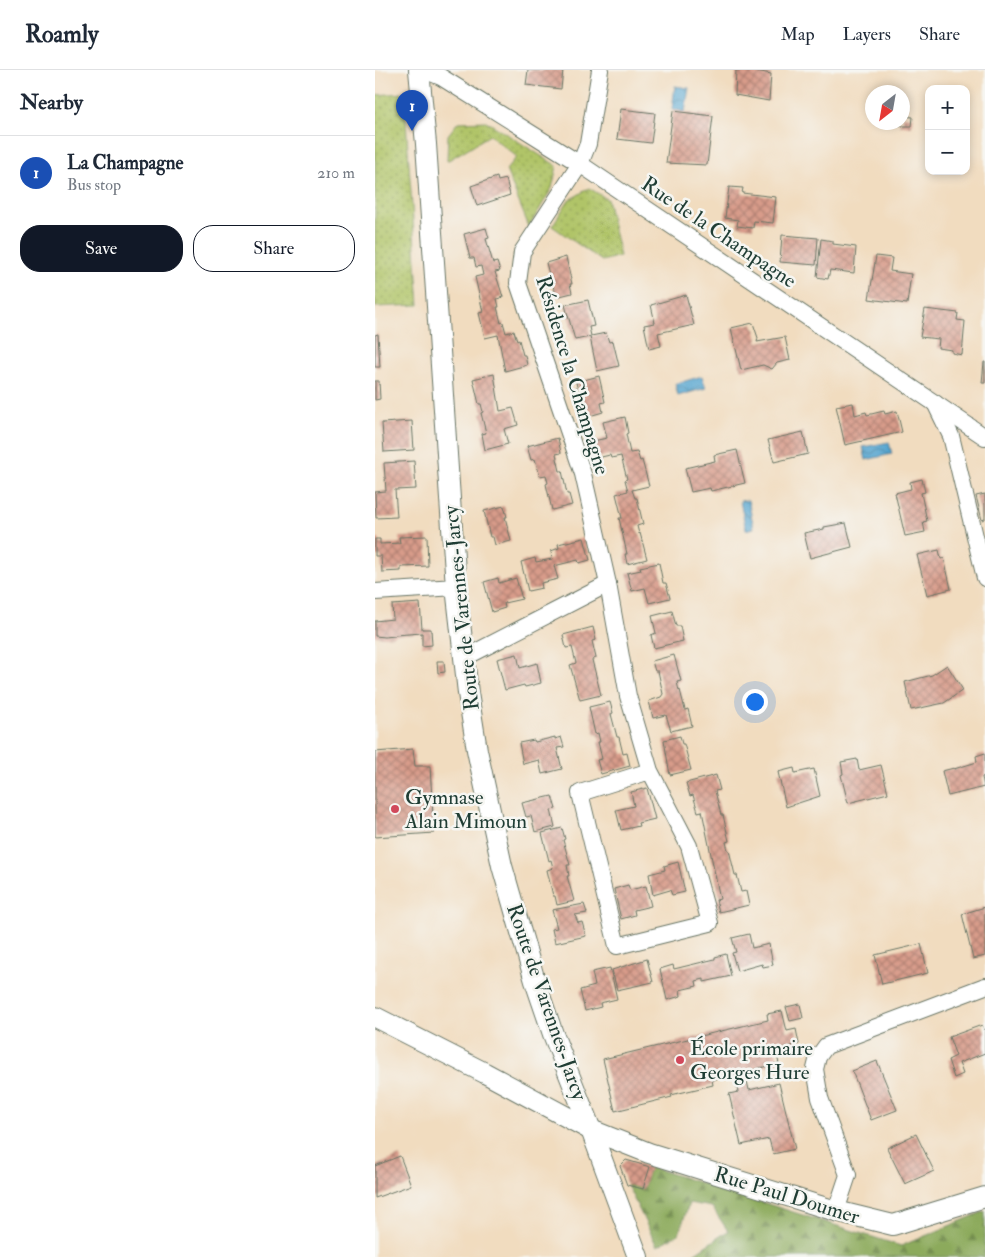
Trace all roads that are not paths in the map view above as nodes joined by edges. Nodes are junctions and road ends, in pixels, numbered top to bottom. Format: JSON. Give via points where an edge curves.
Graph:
{"nodes":[{"id":1,"x":419,"y":70,"type":"edge"},
{"id":2,"x":424,"y":70,"type":"edge"},
{"id":3,"x":600,"y":70,"type":"edge"},
{"id":4,"x":580,"y":164,"type":"junction"},
{"id":5,"x":935,"y":403,"type":"junction"},
{"id":6,"x":985,"y":437,"type":"edge"},
{"id":7,"x":985,"y":578,"type":"edge"},
{"id":8,"x":608,"y":584,"type":"junction"},
{"id":9,"x":456,"y":587,"type":"junction"},
{"id":10,"x":375,"y":592,"type":"edge"},
{"id":11,"x":464,"y":658,"type":"junction"},
{"id":12,"x":650,"y":771,"type":"junction"},
{"id":13,"x":985,"y":986,"type":"edge"},
{"id":14,"x":375,"y":1017,"type":"edge"},
{"id":15,"x":591,"y":1130,"type":"junction"},
{"id":16,"x":985,"y":1197,"type":"edge"},
{"id":17,"x":836,"y":1211,"type":"junction"},
{"id":18,"x":638,"y":1257,"type":"edge"}],
"edges":[{"from":1,"to":9,"type":"street","name":"Route de Varennes-Jarcy"},
{"from":2,"to":4,"type":"street","name":"Rue de la Champagne","via":[[441,77]]},
{"from":3,"to":4,"type":"street","name":"Résidence la Champagne","via":[[588,144]]},
{"from":4,"to":5,"type":"street","name":"Rue de la Champagne"},
{"from":4,"to":8,"type":"street","name":"Résidence la Champagne","via":[[522,252],[518,283],[583,474]]},
{"from":5,"to":6,"type":"street","name":"Rue de la Champagne"},
{"from":5,"to":7,"type":"street","via":[[951,436]]},
{"from":8,"to":11,"type":"street"},
{"from":8,"to":12,"type":"street","name":"Résidence la Champagne","via":[[628,696]]},
{"from":9,"to":10,"type":"street"},
{"from":9,"to":11,"type":"street","name":"Route de Varennes-Jarcy"},
{"from":11,"to":15,"type":"street","name":"Route de Varennes-Jarcy","via":[[477,750],[503,866],[535,981]]},
{"from":12,"to":12,"type":"street","name":"Résidence la Champagne","via":[[689,846],[710,923],[617,946],[580,793]]},
{"from":13,"to":17,"type":"street","via":[[826,1046],[818,1056],[815,1069],[820,1098],[848,1175]]},
{"from":14,"to":15,"type":"street","name":"Rue Paul Doumer"},
{"from":15,"to":17,"type":"street","name":"Rue Paul Doumer","via":[[649,1153]]},
{"from":15,"to":18,"type":"street","name":"Route de Varennes-Jarcy"},
{"from":16,"to":17,"type":"street","name":"Rue Paul Doumer","via":[[893,1225]]}]}
